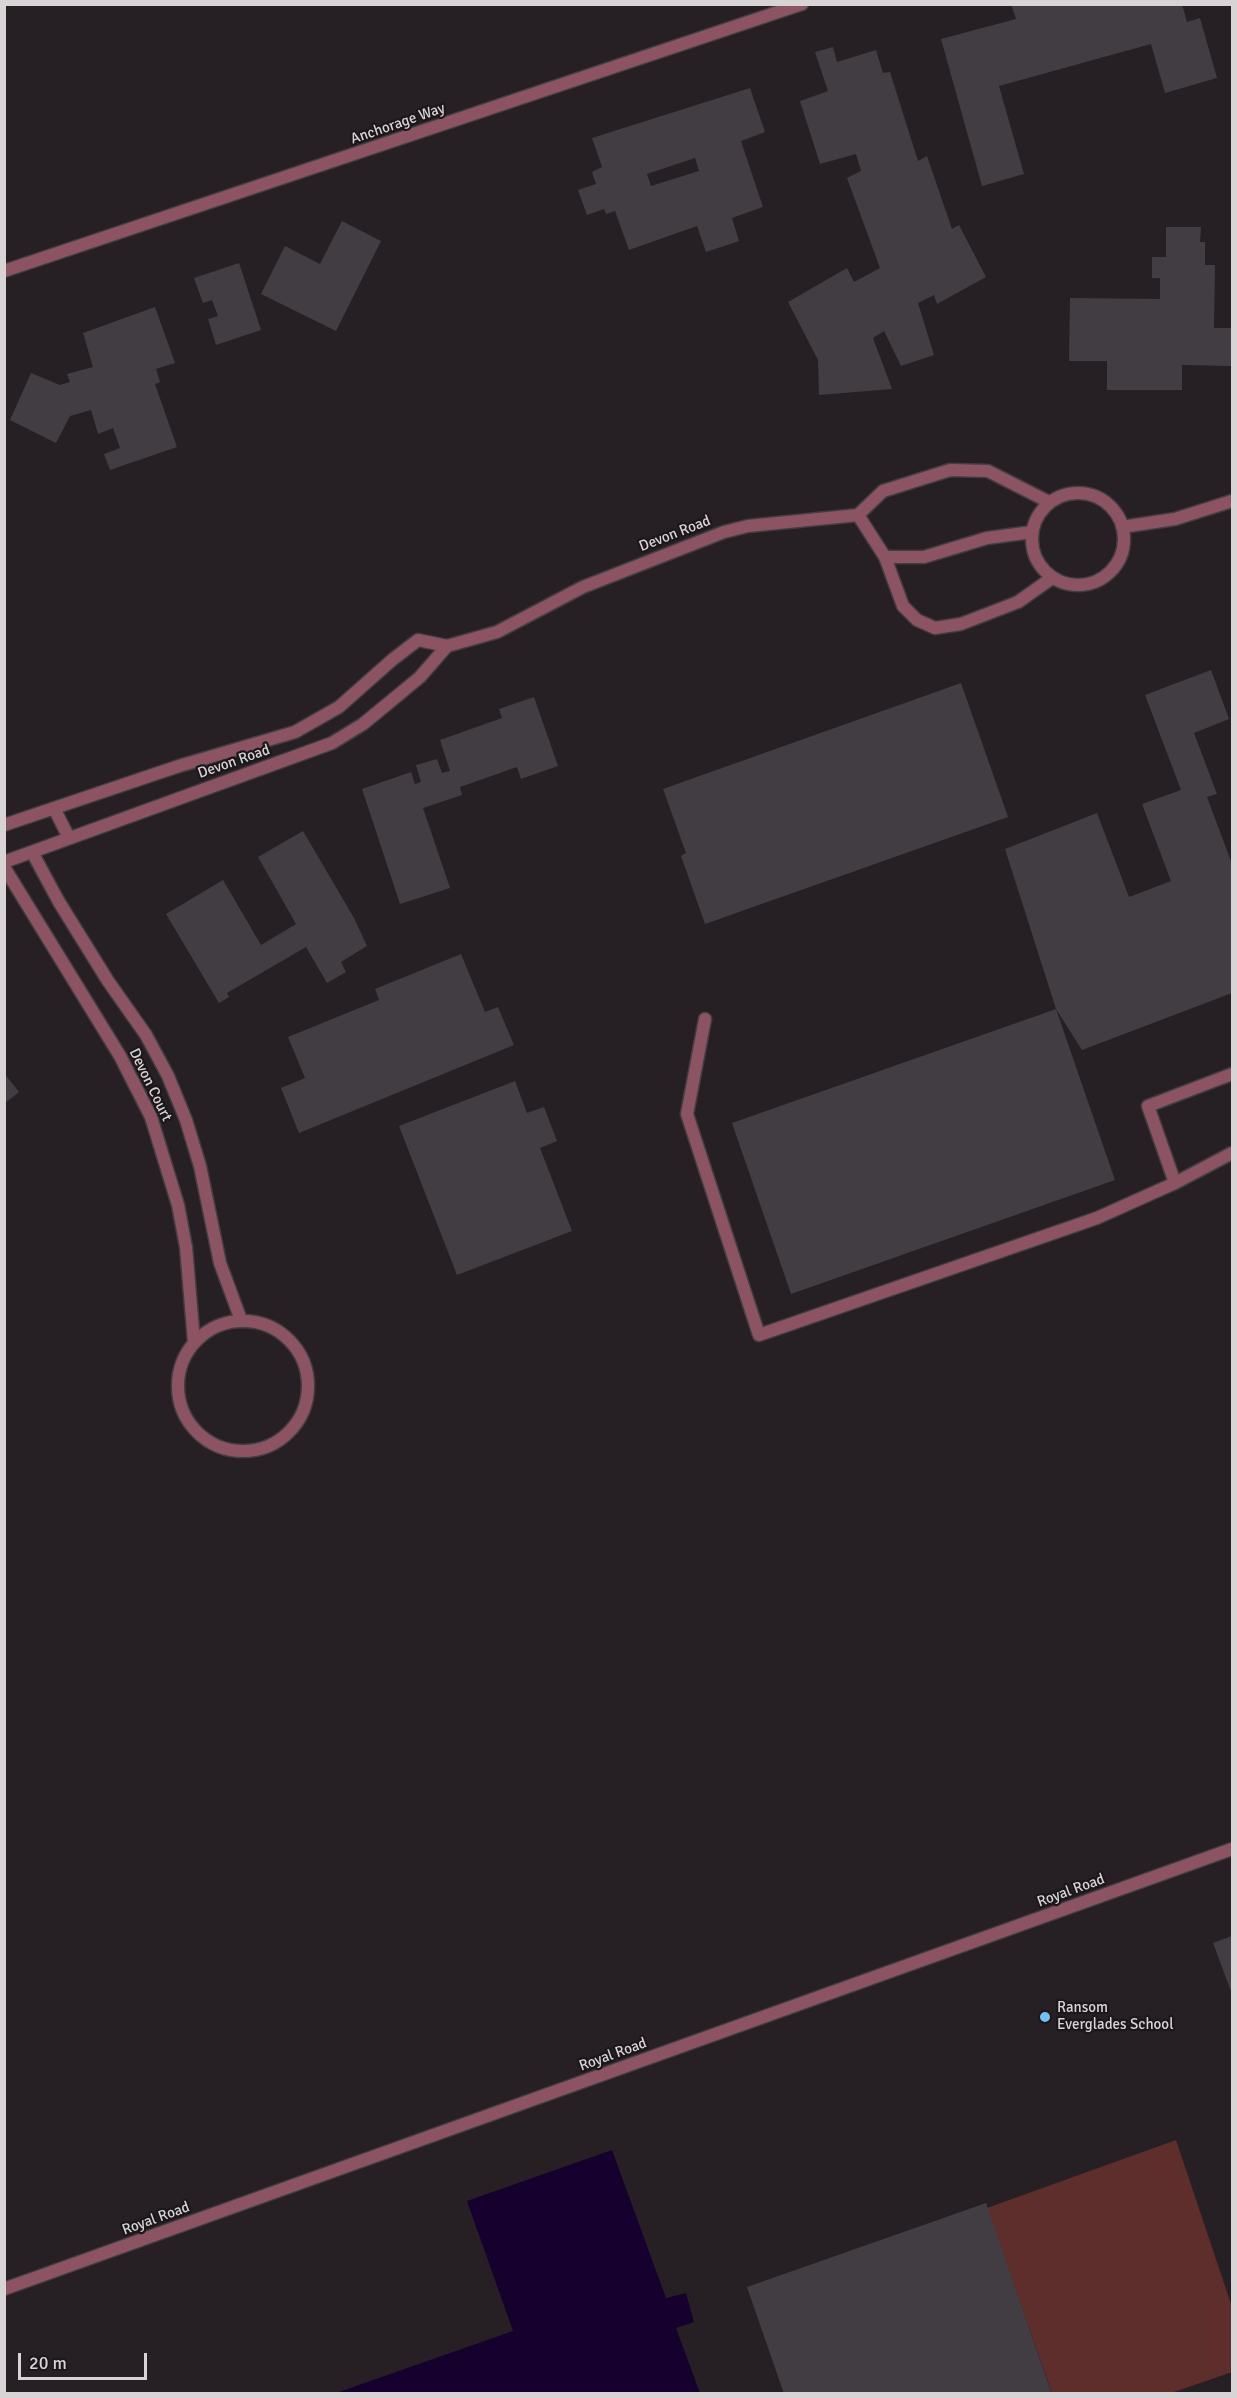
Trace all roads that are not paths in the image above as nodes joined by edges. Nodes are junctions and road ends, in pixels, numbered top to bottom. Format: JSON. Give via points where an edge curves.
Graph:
{"nodes":[{"id":1,"x":802,"y":4,"type":"edge"},
{"id":2,"x":4,"y":271,"type":"edge"},
{"id":3,"x":1233,"y":501,"type":"edge"},
{"id":4,"x":1049,"y":502,"type":"junction"},
{"id":5,"x":858,"y":515,"type":"junction"},
{"id":6,"x":1122,"y":527,"type":"junction"},
{"id":7,"x":1032,"y":532,"type":"junction"},
{"id":8,"x":885,"y":557,"type":"junction"},
{"id":9,"x":1052,"y":578,"type":"junction"},
{"id":10,"x":447,"y":646,"type":"junction"},
{"id":11,"x":54,"y":808,"type":"junction"},
{"id":12,"x":4,"y":825,"type":"edge"},
{"id":13,"x":69,"y":838,"type":"junction"},
{"id":14,"x":32,"y":852,"type":"junction"},
{"id":15,"x":4,"y":862,"type":"edge"},
{"id":16,"x":4,"y":867,"type":"edge"},
{"id":17,"x":705,"y":1019,"type":"dead end"},
{"id":18,"x":1233,"y":1074,"type":"edge"},
{"id":19,"x":1233,"y":1153,"type":"edge"},
{"id":20,"x":1175,"y":1182,"type":"junction"},
{"id":21,"x":241,"y":1320,"type":"junction"},
{"id":22,"x":194,"y":1342,"type":"junction"},
{"id":23,"x":1233,"y":1849,"type":"edge"},
{"id":24,"x":4,"y":2289,"type":"edge"}],
"edges":[{"from":1,"to":2,"type":"street","name":"Anchorage Way"},
{"from":3,"to":6,"type":"street","via":[[1175,519]]},
{"from":4,"to":5,"type":"street","via":[[988,471],[950,470],[883,491]]},
{"from":4,"to":6,"type":"street","via":[[1076,492],[1090,494],[1114,510]]},
{"from":4,"to":7,"type":"street","via":[[1039,513]]},
{"from":5,"to":8,"type":"street"},
{"from":5,"to":10,"type":"street","name":"Devon Road","via":[[724,532],[583,587],[497,632]]},
{"from":6,"to":9,"type":"street","via":[[1123,552],[1107,576],[1079,586]]},
{"from":7,"to":8,"type":"street","via":[[987,538],[924,557]]},
{"from":7,"to":9,"type":"street","via":[[1034,555]]},
{"from":8,"to":9,"type":"street","via":[[903,606],[917,620],[935,628],[961,624],[1018,602]]},
{"from":10,"to":11,"type":"street","name":"Devon Road","via":[[418,640],[339,707],[295,732]]},
{"from":10,"to":13,"type":"street","name":"Devon Road","via":[[420,677],[363,724],[332,743]]},
{"from":11,"to":12,"type":"street","name":"Devon Road"},
{"from":11,"to":13,"type":"street"},
{"from":13,"to":14,"type":"street","name":"Devon Road"},
{"from":14,"to":15,"type":"street","name":"Devon Road"},
{"from":14,"to":21,"type":"street","name":"Devon Court","via":[[168,1076],[200,1166],[220,1263]]},
{"from":16,"to":22,"type":"street","name":"Devon Court","via":[[120,1056],[150,1117],[178,1205],[186,1247]]},
{"from":17,"to":20,"type":"street","via":[[687,1114],[759,1335],[1097,1218]]},
{"from":18,"to":20,"type":"street","via":[[1148,1107]]},
{"from":19,"to":20,"type":"street"},
{"from":21,"to":22,"type":"street","via":[[223,1323]]},
{"from":21,"to":22,"type":"street","via":[[261,1323],[280,1332],[305,1365],[305,1407],[280,1440],[261,1449],[219,1447],[201,1437],[188,1421],[179,1401],[178,1380],[183,1360]]},
{"from":23,"to":24,"type":"street","name":"Royal Road"}]}
